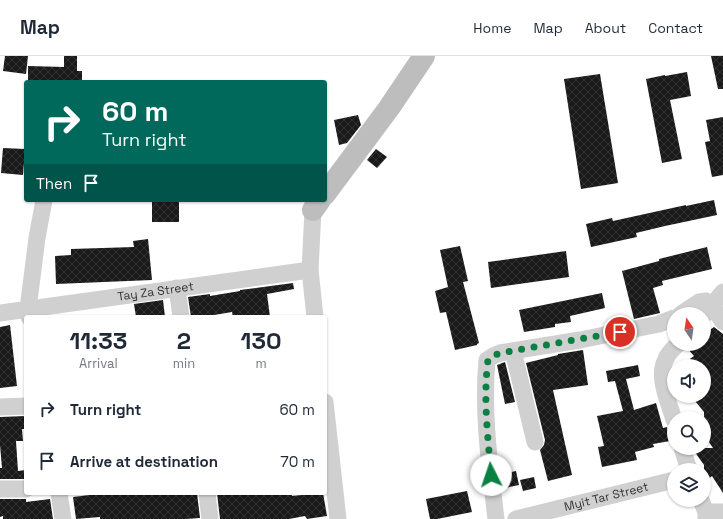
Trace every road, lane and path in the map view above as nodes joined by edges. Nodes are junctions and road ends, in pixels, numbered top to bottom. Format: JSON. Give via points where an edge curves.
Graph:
{"nodes":[{"id":1,"x":424,"y":56,"type":"edge"},
{"id":2,"x":327,"y":190,"type":"edge"},
{"id":3,"x":44,"y":202,"type":"edge"},
{"id":4,"x":319,"y":202,"type":"edge"},
{"id":5,"x":310,"y":270,"type":"junction"},
{"id":6,"x":177,"y":288,"type":"junction"},
{"id":7,"x":723,"y":292,"type":"edge"},
{"id":8,"x":692,"y":307,"type":"edge"},
{"id":9,"x":707,"y":307,"type":"edge"},
{"id":10,"x":710,"y":307,"type":"edge"},
{"id":11,"x":711,"y":312,"type":"edge"},
{"id":12,"x":0,"y":313,"type":"edge"},
{"id":13,"x":28,"y":313,"type":"edge"},
{"id":14,"x":181,"y":315,"type":"edge"},
{"id":15,"x":315,"y":315,"type":"edge"},
{"id":16,"x":667,"y":321,"type":"edge"},
{"id":17,"x":723,"y":322,"type":"edge"},
{"id":18,"x":513,"y":351,"type":"junction"},
{"id":19,"x":672,"y":351,"type":"edge"},
{"id":20,"x":24,"y":406,"type":"edge"},
{"id":21,"x":0,"y":407,"type":"edge"},
{"id":22,"x":672,"y":411,"type":"edge"},
{"id":23,"x":327,"y":420,"type":"edge"},
{"id":24,"x":535,"y":442,"type":"dead end"},
{"id":25,"x":667,"y":482,"type":"edge"},
{"id":26,"x":0,"y":489,"type":"edge"},
{"id":27,"x":24,"y":489,"type":"edge"},
{"id":28,"x":59,"y":495,"type":"edge"},
{"id":29,"x":207,"y":495,"type":"edge"},
{"id":30,"x":704,"y":510,"type":"edge"},
{"id":31,"x":723,"y":512,"type":"edge"},
{"id":32,"x":63,"y":519,"type":"edge"},
{"id":33,"x":210,"y":519,"type":"edge"},
{"id":34,"x":338,"y":519,"type":"edge"},
{"id":35,"x":496,"y":519,"type":"edge"},
{"id":36,"x":516,"y":519,"type":"edge"}],
"edges":[{"from":1,"to":2,"type":"street","via":[[389,108]]},
{"from":3,"to":13,"type":"street"},
{"from":4,"to":5,"type":"street"},
{"from":5,"to":6,"type":"street","name":"Tay Za Street"},
{"from":5,"to":15,"type":"street"},
{"from":6,"to":13,"type":"street","name":"Tay Za Street"},
{"from":6,"to":14,"type":"street"},
{"from":7,"to":10,"type":"street"},
{"from":8,"to":9,"type":"street","via":[[702,301],[706,301]]},
{"from":11,"to":17,"type":"street"},
{"from":12,"to":13,"type":"street","name":"Tay Za Street"},
{"from":16,"to":18,"type":"street","via":[[580,340]]},
{"from":18,"to":24,"type":"street"},
{"from":18,"to":35,"type":"street","via":[[493,356],[488,360],[486,377]]},
{"from":19,"to":22,"type":"street","via":[[665,359],[662,370]]},
{"from":20,"to":21,"type":"street"},
{"from":23,"to":34,"type":"street"},
{"from":25,"to":36,"type":"street","name":"Myit Tar Street"},
{"from":26,"to":27,"type":"street"},
{"from":28,"to":32,"type":"street"},
{"from":29,"to":33,"type":"street"},
{"from":30,"to":31,"type":"street"}]}
